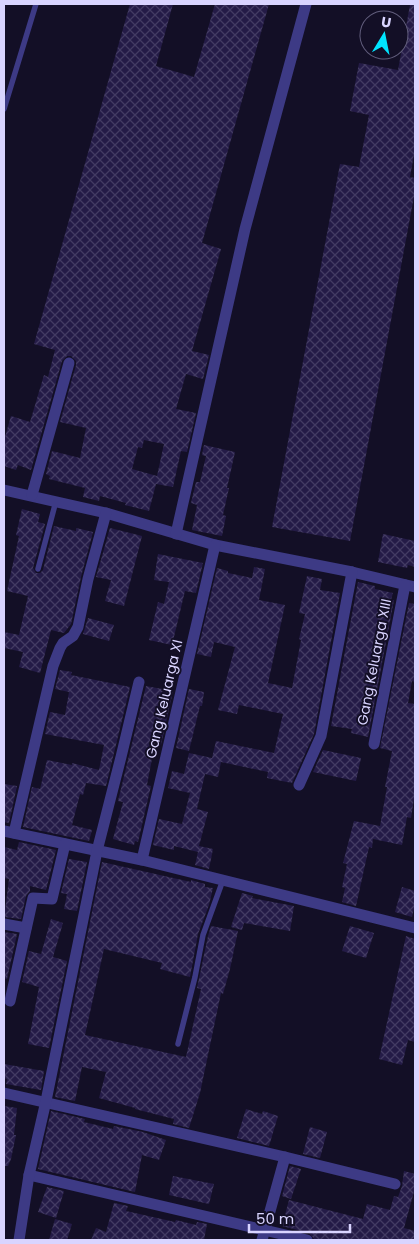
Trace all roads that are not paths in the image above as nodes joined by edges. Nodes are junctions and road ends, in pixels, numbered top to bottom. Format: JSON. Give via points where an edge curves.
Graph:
{"nodes":[{"id":1,"x":36,"y":4,"type":"edge"},
{"id":2,"x":306,"y":4,"type":"edge"},
{"id":3,"x":4,"y":109,"type":"edge"},
{"id":4,"x":69,"y":363,"type":"dead end"},
{"id":5,"x":4,"y":490,"type":"edge"},
{"id":6,"x":32,"y":495,"type":"junction"},
{"id":7,"x":56,"y":501,"type":"junction"},
{"id":8,"x":106,"y":513,"type":"junction"},
{"id":9,"x":176,"y":534,"type":"junction"},
{"id":10,"x":215,"y":545,"type":"junction"},
{"id":11,"x":38,"y":569,"type":"dead end"},
{"id":12,"x":352,"y":572,"type":"junction"},
{"id":13,"x":410,"y":586,"type":"edge"},
{"id":14,"x":138,"y":682,"type":"dead end"},
{"id":15,"x":374,"y":744,"type":"dead end"},
{"id":16,"x":298,"y":785,"type":"dead end"},
{"id":17,"x":9,"y":832,"type":"edge"},
{"id":18,"x":65,"y":844,"type":"junction"},
{"id":19,"x":96,"y":851,"type":"junction"},
{"id":20,"x":142,"y":860,"type":"junction"},
{"id":21,"x":223,"y":880,"type":"junction"},
{"id":22,"x":4,"y":924,"type":"edge"},
{"id":23,"x":26,"y":928,"type":"junction"},
{"id":24,"x":415,"y":928,"type":"edge"},
{"id":25,"x":10,"y":1001,"type":"dead end"},
{"id":26,"x":178,"y":1044,"type":"dead end"},
{"id":27,"x":4,"y":1092,"type":"edge"},
{"id":28,"x":46,"y":1102,"type":"junction"},
{"id":29,"x":285,"y":1157,"type":"junction"},
{"id":30,"x":29,"y":1175,"type":"junction"},
{"id":31,"x":396,"y":1184,"type":"dead end"},
{"id":32,"x":264,"y":1236,"type":"edge"},
{"id":33,"x":19,"y":1240,"type":"edge"},
{"id":34,"x":308,"y":1240,"type":"edge"}],
"edges":[{"from":1,"to":3,"type":"lane"},
{"from":2,"to":9,"type":"street","via":[[245,229]]},
{"from":4,"to":6,"type":"street"},
{"from":5,"to":6,"type":"street"},
{"from":6,"to":7,"type":"street"},
{"from":7,"to":8,"type":"street"},
{"from":7,"to":11,"type":"lane"},
{"from":8,"to":9,"type":"street"},
{"from":8,"to":17,"type":"street","via":[[78,628],[60,648],[53,666]]},
{"from":9,"to":10,"type":"street"},
{"from":10,"to":12,"type":"street"},
{"from":10,"to":20,"type":"street","name":"Gang Keluarga XI"},
{"from":12,"to":13,"type":"street"},
{"from":12,"to":16,"type":"street","via":[[320,736]]},
{"from":13,"to":15,"type":"street","name":"Gang Keluarga XIII"},
{"from":14,"to":19,"type":"street","via":[[122,757]]},
{"from":17,"to":18,"type":"street"},
{"from":18,"to":19,"type":"street"},
{"from":18,"to":23,"type":"street","via":[[52,899],[34,898]]},
{"from":19,"to":20,"type":"street"},
{"from":19,"to":28,"type":"street"},
{"from":20,"to":21,"type":"street"},
{"from":21,"to":24,"type":"street"},
{"from":21,"to":26,"type":"lane","via":[[203,935]]},
{"from":22,"to":23,"type":"street"},
{"from":23,"to":25,"type":"street"},
{"from":27,"to":28,"type":"street"},
{"from":28,"to":29,"type":"street"},
{"from":28,"to":30,"type":"street"},
{"from":29,"to":31,"type":"street"},
{"from":29,"to":32,"type":"street"},
{"from":30,"to":32,"type":"street"},
{"from":30,"to":33,"type":"street"},
{"from":32,"to":34,"type":"street"}]}
